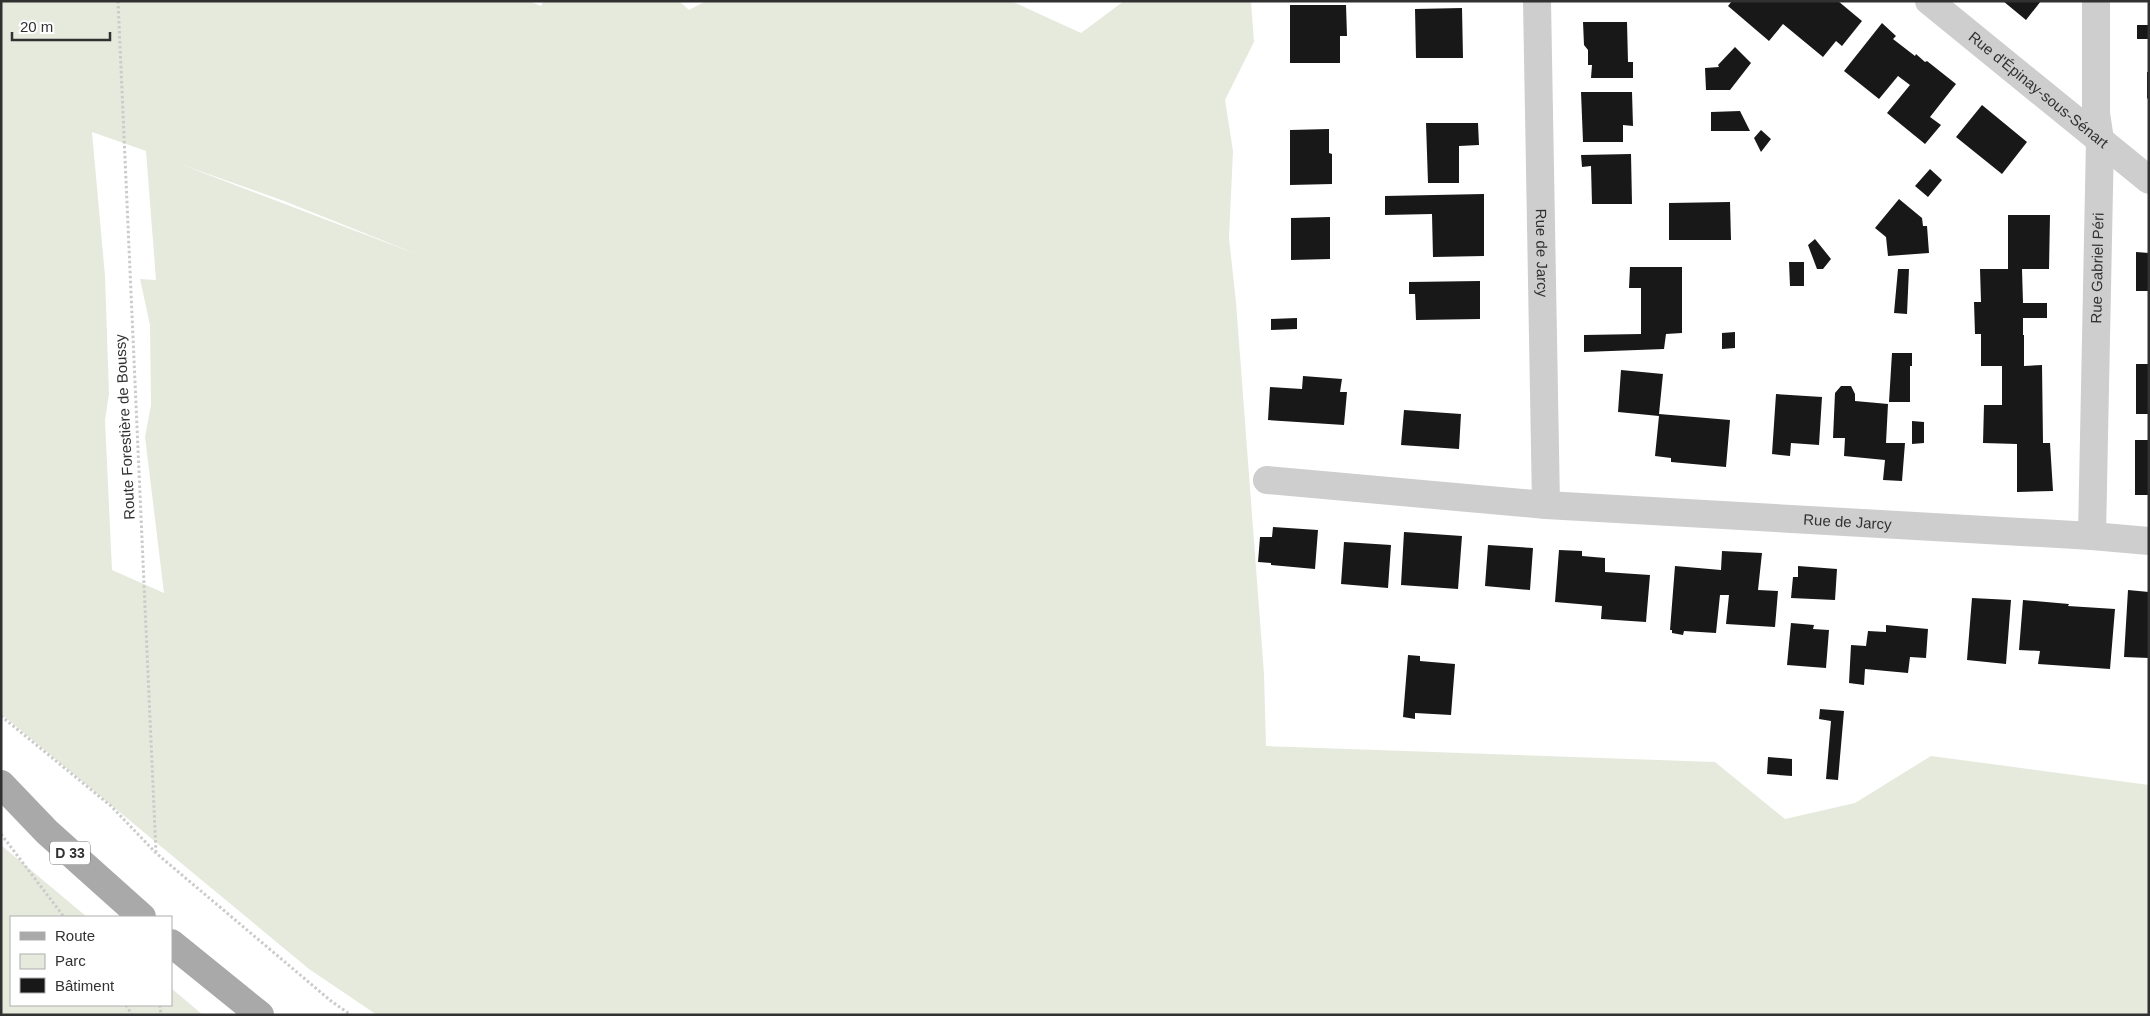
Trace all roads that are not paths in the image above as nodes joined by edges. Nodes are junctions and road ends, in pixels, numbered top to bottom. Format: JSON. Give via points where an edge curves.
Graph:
{"nodes":[{"id":1,"x":1536,"y":1,"type":"edge"},
{"id":2,"x":1929,"y":1,"type":"edge"},
{"id":3,"x":2096,"y":1,"type":"edge"},
{"id":4,"x":2100,"y":140,"type":"junction"},
{"id":5,"x":2149,"y":180,"type":"edge"},
{"id":6,"x":1266,"y":480,"type":"dead end"},
{"id":7,"x":1546,"y":505,"type":"junction"},
{"id":8,"x":2092,"y":536,"type":"junction"},
{"id":9,"x":2149,"y":541,"type":"edge"},
{"id":10,"x":1,"y":784,"type":"edge"},
{"id":11,"x":141,"y":916,"type":"edge"},
{"id":12,"x":172,"y":944,"type":"edge"},
{"id":13,"x":260,"y":1015,"type":"edge"}],
"edges":[{"from":1,"to":7,"type":"street","name":"Rue de Jarcy"},
{"from":2,"to":4,"type":"street","name":"Rue d'Épinay-sous-Sénart"},
{"from":3,"to":4,"type":"street","name":"Rue Gabriel Péri","via":[[2096,113]]},
{"from":4,"to":5,"type":"street","name":"Rue d'Épinay-sous-Sénart"},
{"from":4,"to":8,"type":"street","name":"Rue Gabriel Péri"},
{"from":6,"to":7,"type":"street","name":"Rue de Jarcy"},
{"from":7,"to":8,"type":"street","name":"Rue de Jarcy"},
{"from":8,"to":9,"type":"street","name":"Rue de Jarcy"},
{"from":10,"to":11,"type":"main road","number":"D 33","via":[[47,832]]},
{"from":12,"to":13,"type":"main road"}]}
